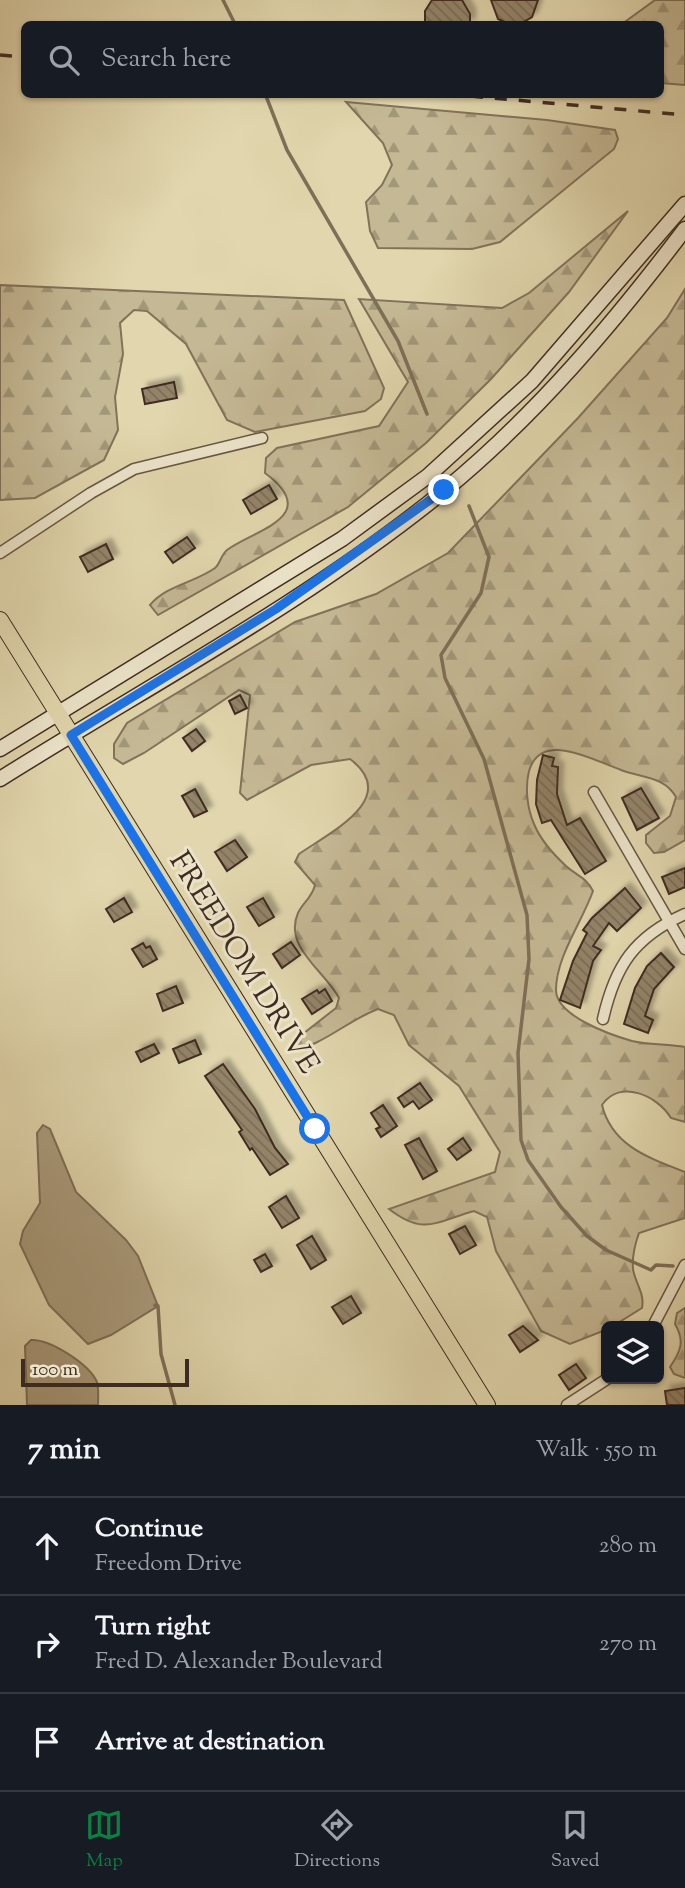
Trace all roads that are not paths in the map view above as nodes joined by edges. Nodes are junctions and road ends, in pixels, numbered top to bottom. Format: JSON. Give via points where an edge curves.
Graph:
{"nodes":[{"id":1,"x":685,"y":204,"type":"edge"},
{"id":2,"x":685,"y":229,"type":"edge"},
{"id":3,"x":262,"y":439,"type":"dead end"},
{"id":4,"x":0,"y":553,"type":"edge"},
{"id":5,"x":0,"y":620,"type":"edge"},
{"id":6,"x":58,"y":714,"type":"junction"},
{"id":7,"x":71,"y":735,"type":"junction"},
{"id":8,"x":0,"y":749,"type":"edge"},
{"id":9,"x":0,"y":779,"type":"edge"},
{"id":10,"x":594,"y":792,"type":"dead end"},
{"id":11,"x":685,"y":914,"type":"edge"},
{"id":12,"x":667,"y":922,"type":"junction"},
{"id":13,"x":685,"y":949,"type":"edge"},
{"id":14,"x":603,"y":1019,"type":"dead end"},
{"id":15,"x":685,"y":1265,"type":"edge"},
{"id":16,"x":656,"y":1321,"type":"edge"},
{"id":17,"x":601,"y":1383,"type":"edge"},
{"id":18,"x":486,"y":1405,"type":"edge"},
{"id":19,"x":567,"y":1405,"type":"edge"}],
"edges":[{"from":1,"to":6,"type":"main road","via":[[532,381],[428,476],[342,539]]},
{"from":2,"to":7,"type":"main road","via":[[550,391],[444,490],[276,609]]},
{"from":3,"to":4,"type":"street","via":[[134,469]]},
{"from":5,"to":6,"type":"main road","name":"FREEDOM DRIVE"},
{"from":6,"to":7,"type":"main road","name":"FREEDOM DRIVE"},
{"from":6,"to":8,"type":"main road"},
{"from":7,"to":9,"type":"main road"},
{"from":7,"to":18,"type":"main road","name":"FREEDOM DRIVE"},
{"from":10,"to":12,"type":"street"},
{"from":11,"to":12,"type":"street"},
{"from":12,"to":13,"type":"street"},
{"from":12,"to":14,"type":"street","via":[[620,966]]},
{"from":15,"to":16,"type":"street"},
{"from":17,"to":19,"type":"street"}]}
